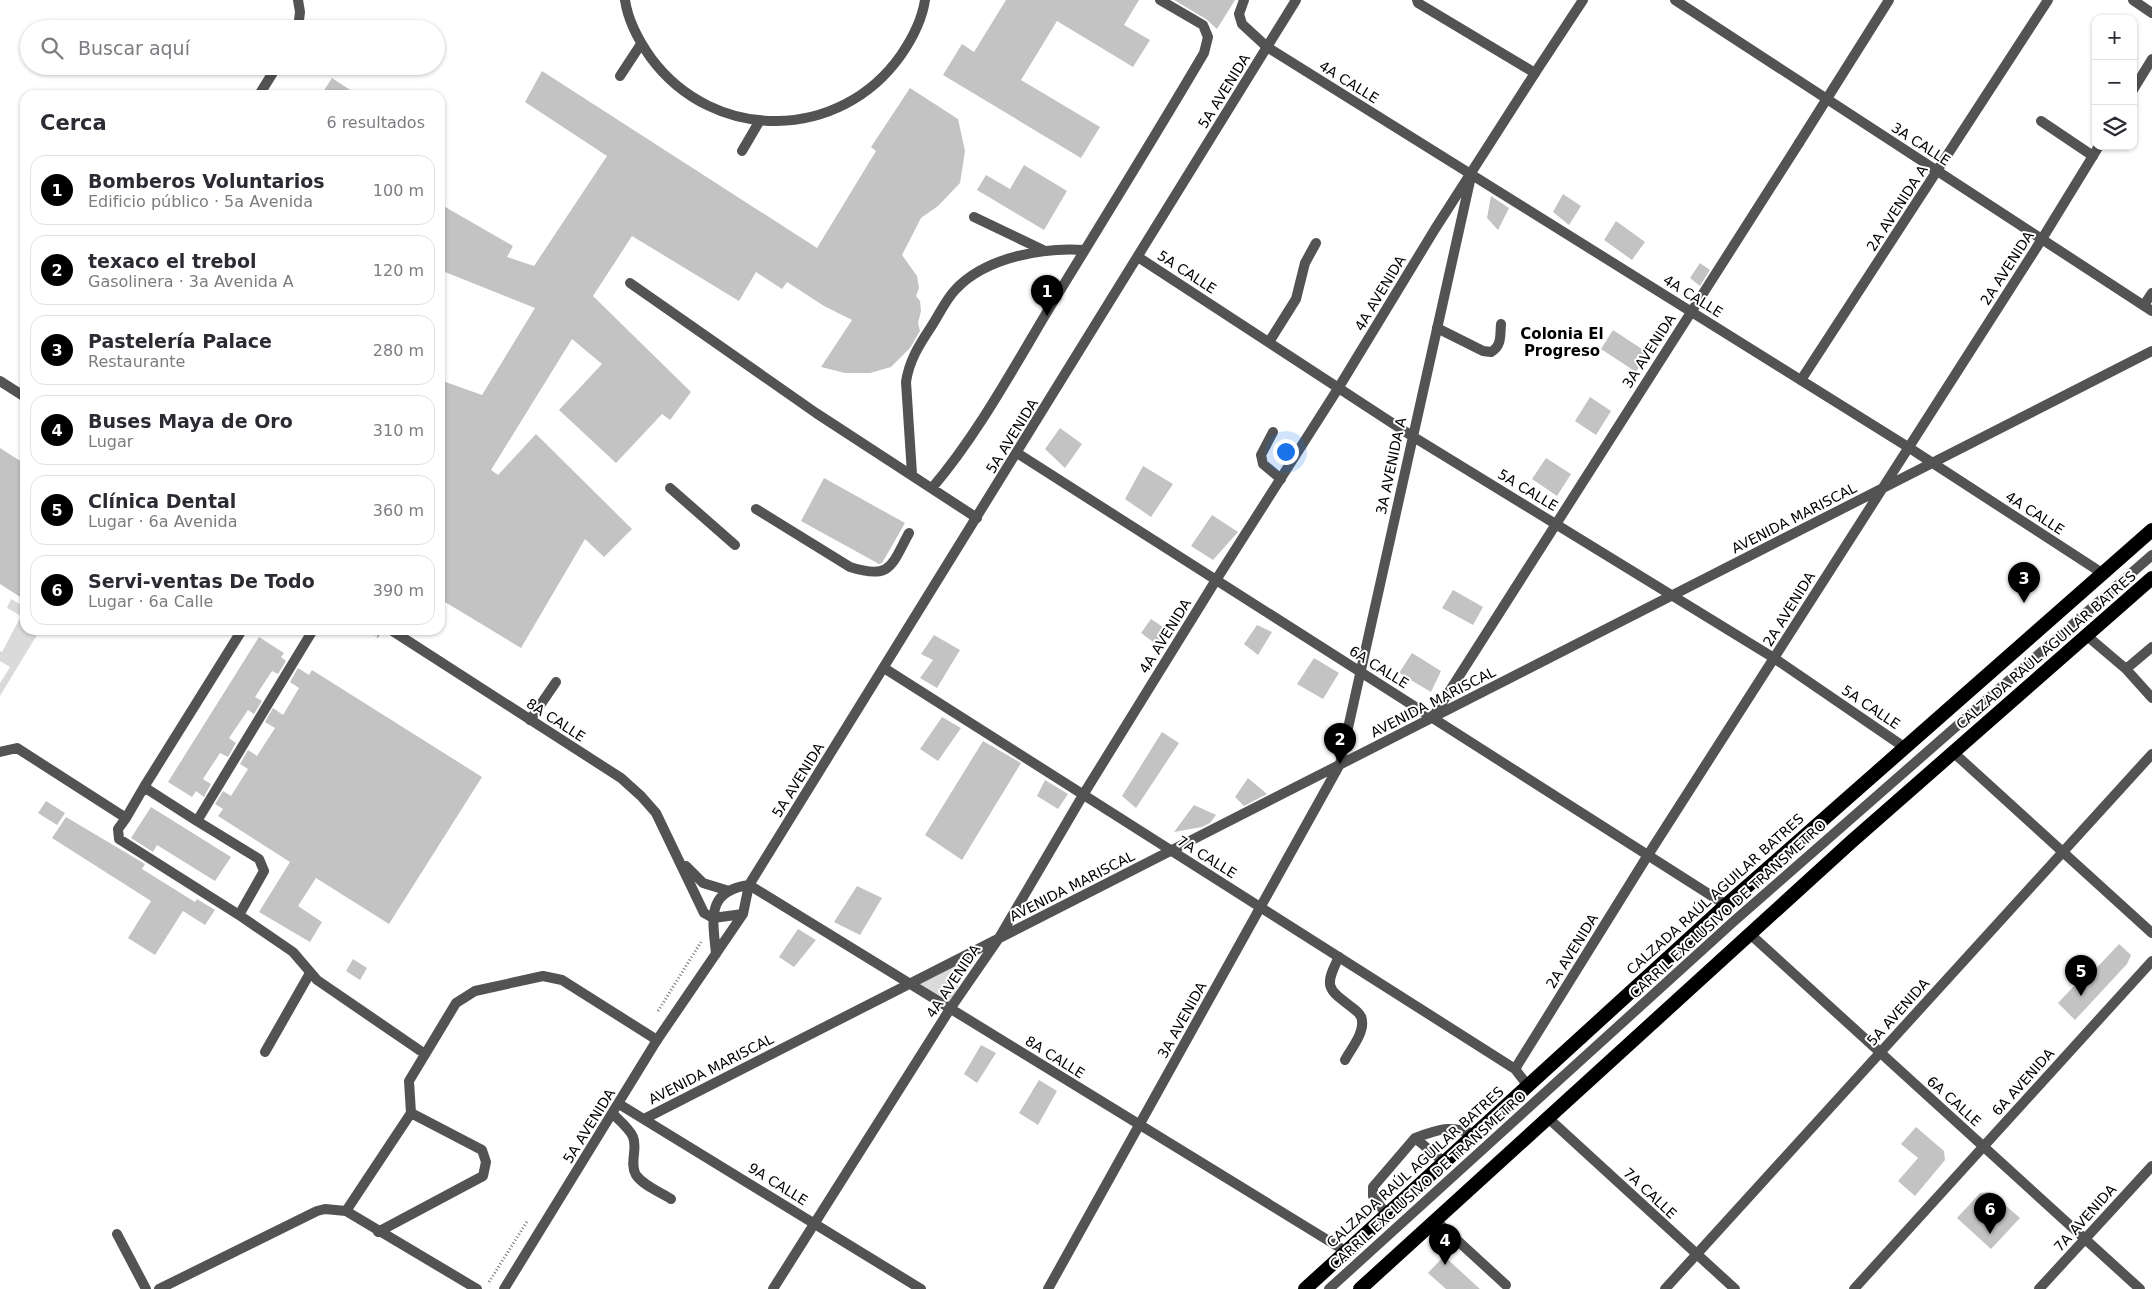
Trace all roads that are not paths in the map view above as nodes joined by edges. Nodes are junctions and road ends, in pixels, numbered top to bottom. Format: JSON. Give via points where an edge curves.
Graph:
{"nodes":[{"id":1,"x":298,"y":0,"type":"edge"},
{"id":2,"x":625,"y":0,"type":"edge"},
{"id":3,"x":924,"y":0,"type":"edge"},
{"id":4,"x":1160,"y":0,"type":"edge"},
{"id":5,"x":1244,"y":0,"type":"edge"},
{"id":6,"x":1296,"y":0,"type":"edge"},
{"id":7,"x":1417,"y":0,"type":"edge"},
{"id":8,"x":1583,"y":0,"type":"edge"},
{"id":9,"x":1675,"y":0,"type":"edge"},
{"id":10,"x":1890,"y":0,"type":"edge"},
{"id":11,"x":2048,"y":0,"type":"edge"},
{"id":12,"x":2133,"y":0,"type":"edge"},
{"id":13,"x":2152,"y":13,"type":"edge"},
{"id":14,"x":299,"y":20,"type":"edge"},
{"id":15,"x":641,"y":44,"type":"junction"},
{"id":16,"x":1267,"y":47,"type":"junction"},
{"id":17,"x":2152,"y":59,"type":"edge"},
{"id":18,"x":1535,"y":73,"type":"junction"},
{"id":19,"x":271,"y":75,"type":"edge"},
{"id":20,"x":620,"y":76,"type":"dead end"},
{"id":21,"x":2137,"y":83,"type":"edge"},
{"id":22,"x":262,"y":90,"type":"edge"},
{"id":23,"x":1827,"y":99,"type":"junction"},
{"id":24,"x":2041,"y":121,"type":"dead end"},
{"id":25,"x":758,"y":122,"type":"junction"},
{"id":26,"x":742,"y":151,"type":"dead end"},
{"id":27,"x":2096,"y":151,"type":"edge"},
{"id":28,"x":1937,"y":171,"type":"junction"},
{"id":29,"x":1472,"y":175,"type":"junction"},
{"id":30,"x":974,"y":217,"type":"dead end"},
{"id":31,"x":2042,"y":239,"type":"junction"},
{"id":32,"x":1316,"y":243,"type":"dead end"},
{"id":33,"x":1043,"y":250,"type":"junction"},
{"id":34,"x":1085,"y":250,"type":"junction"},
{"id":35,"x":1138,"y":256,"type":"junction"},
{"id":36,"x":630,"y":283,"type":"dead end"},
{"id":37,"x":2152,"y":293,"type":"edge"},
{"id":38,"x":2148,"y":308,"type":"edge"},
{"id":39,"x":1691,"y":312,"type":"junction"},
{"id":40,"x":1501,"y":324,"type":"dead end"},
{"id":41,"x":1437,"y":328,"type":"junction"},
{"id":42,"x":1269,"y":342,"type":"junction"},
{"id":43,"x":2152,"y":351,"type":"edge"},
{"id":44,"x":1801,"y":380,"type":"junction"},
{"id":45,"x":0,"y":381,"type":"edge"},
{"id":46,"x":1339,"y":388,"type":"junction"},
{"id":47,"x":20,"y":394,"type":"edge"},
{"id":48,"x":1273,"y":432,"type":"dead end"},
{"id":49,"x":1412,"y":436,"type":"junction"},
{"id":50,"x":1908,"y":447,"type":"junction"},
{"id":51,"x":1017,"y":453,"type":"junction"},
{"id":52,"x":1932,"y":463,"type":"junction"},
{"id":53,"x":912,"y":474,"type":"junction"},
{"id":54,"x":1281,"y":479,"type":"junction"},
{"id":55,"x":670,"y":488,"type":"dead end"},
{"id":56,"x":932,"y":488,"type":"junction"},
{"id":57,"x":1880,"y":489,"type":"junction"},
{"id":58,"x":756,"y":509,"type":"dead end"},
{"id":59,"x":977,"y":518,"type":"junction"},
{"id":60,"x":1556,"y":523,"type":"junction"},
{"id":61,"x":2152,"y":530,"type":"edge"},
{"id":62,"x":909,"y":534,"type":"dead end"},
{"id":63,"x":735,"y":544,"type":"dead end"},
{"id":64,"x":2152,"y":556,"type":"edge"},
{"id":65,"x":2102,"y":573,"type":"junction"},
{"id":66,"x":2152,"y":578,"type":"edge"},
{"id":67,"x":1216,"y":580,"type":"junction"},
{"id":68,"x":1671,"y":596,"type":"junction"},
{"id":69,"x":239,"y":635,"type":"edge"},
{"id":70,"x":310,"y":635,"type":"edge"},
{"id":71,"x":399,"y":635,"type":"edge"},
{"id":72,"x":2086,"y":635,"type":"junction"},
{"id":73,"x":2152,"y":647,"type":"edge"},
{"id":74,"x":1774,"y":658,"type":"junction"},
{"id":75,"x":884,"y":668,"type":"junction"},
{"id":76,"x":2126,"y":669,"type":"junction"},
{"id":77,"x":1361,"y":672,"type":"junction"},
{"id":78,"x":556,"y":682,"type":"dead end"},
{"id":79,"x":2152,"y":698,"type":"edge"},
{"id":80,"x":1432,"y":718,"type":"junction"},
{"id":81,"x":530,"y":720,"type":"junction"},
{"id":82,"x":1904,"y":747,"type":"junction"},
{"id":83,"x":0,"y":752,"type":"edge"},
{"id":84,"x":1954,"y":753,"type":"junction"},
{"id":85,"x":2152,"y":754,"type":"edge"},
{"id":86,"x":1340,"y":764,"type":"junction"},
{"id":87,"x":144,"y":787,"type":"junction"},
{"id":88,"x":1083,"y":794,"type":"junction"},
{"id":89,"x":126,"y":818,"type":"junction"},
{"id":90,"x":197,"y":821,"type":"junction"},
{"id":91,"x":1172,"y":851,"type":"junction"},
{"id":92,"x":2063,"y":852,"type":"junction"},
{"id":93,"x":1648,"y":855,"type":"junction"},
{"id":94,"x":680,"y":860,"type":"junction"},
{"id":95,"x":749,"y":885,"type":"junction"},
{"id":96,"x":729,"y":891,"type":"junction"},
{"id":97,"x":1726,"y":905,"type":"junction"},
{"id":98,"x":1260,"y":907,"type":"junction"},
{"id":99,"x":743,"y":914,"type":"junction"},
{"id":100,"x":239,"y":915,"type":"junction"},
{"id":101,"x":713,"y":918,"type":"junction"},
{"id":102,"x":2152,"y":933,"type":"edge"},
{"id":103,"x":1750,"y":934,"type":"junction"},
{"id":104,"x":999,"y":938,"type":"junction"},
{"id":105,"x":716,"y":954,"type":"junction"},
{"id":106,"x":1339,"y":957,"type":"junction"},
{"id":107,"x":2152,"y":961,"type":"edge"},
{"id":108,"x":310,"y":974,"type":"junction"},
{"id":109,"x":909,"y":984,"type":"junction"},
{"id":110,"x":950,"y":1009,"type":"junction"},
{"id":111,"x":657,"y":1040,"type":"junction"},
{"id":112,"x":265,"y":1052,"type":"dead end"},
{"id":113,"x":1880,"y":1053,"type":"junction"},
{"id":114,"x":426,"y":1054,"type":"junction"},
{"id":115,"x":1345,"y":1060,"type":"dead end"},
{"id":116,"x":1515,"y":1069,"type":"junction"},
{"id":117,"x":1528,"y":1086,"type":"junction"},
{"id":118,"x":619,"y":1104,"type":"junction"},
{"id":119,"x":411,"y":1112,"type":"junction"},
{"id":120,"x":613,"y":1114,"type":"junction"},
{"id":121,"x":1547,"y":1117,"type":"junction"},
{"id":122,"x":646,"y":1118,"type":"junction"},
{"id":123,"x":1138,"y":1125,"type":"junction"},
{"id":124,"x":1474,"y":1134,"type":"junction"},
{"id":125,"x":1415,"y":1138,"type":"junction"},
{"id":126,"x":1984,"y":1146,"type":"junction"},
{"id":127,"x":1444,"y":1162,"type":"junction"},
{"id":128,"x":2152,"y":1166,"type":"edge"},
{"id":129,"x":671,"y":1199,"type":"dead end"},
{"id":130,"x":346,"y":1212,"type":"junction"},
{"id":131,"x":1386,"y":1214,"type":"junction"},
{"id":132,"x":1435,"y":1220,"type":"junction"},
{"id":133,"x":814,"y":1223,"type":"junction"},
{"id":134,"x":378,"y":1232,"type":"junction"},
{"id":135,"x":117,"y":1234,"type":"dead end"},
{"id":136,"x":2085,"y":1238,"type":"junction"},
{"id":137,"x":1347,"y":1252,"type":"junction"},
{"id":138,"x":1697,"y":1254,"type":"junction"},
{"id":139,"x":1506,"y":1285,"type":"dead end"},
{"id":140,"x":146,"y":1289,"type":"edge"},
{"id":141,"x":160,"y":1289,"type":"edge"},
{"id":142,"x":477,"y":1289,"type":"edge"},
{"id":143,"x":504,"y":1289,"type":"edge"},
{"id":144,"x":773,"y":1289,"type":"edge"},
{"id":145,"x":921,"y":1289,"type":"edge"},
{"id":146,"x":1048,"y":1289,"type":"edge"},
{"id":147,"x":1305,"y":1289,"type":"edge"},
{"id":148,"x":1329,"y":1289,"type":"edge"},
{"id":149,"x":1360,"y":1289,"type":"edge"},
{"id":150,"x":1665,"y":1289,"type":"edge"},
{"id":151,"x":1734,"y":1289,"type":"edge"},
{"id":152,"x":1854,"y":1289,"type":"edge"},
{"id":153,"x":2039,"y":1289,"type":"edge"},
{"id":154,"x":2140,"y":1289,"type":"edge"}],
"edges":[{"from":1,"to":14,"type":"street"},
{"from":2,"to":15,"type":"street"},
{"from":3,"to":25,"type":"street","via":[[911,41],[890,71],[863,95],[830,112],[795,121]]},
{"from":4,"to":34,"type":"street","via":[[1203,25],[1208,37],[1204,53]]},
{"from":5,"to":16,"type":"street","name":"4A CALLE","via":[[1239,14],[1242,24]]},
{"from":6,"to":16,"type":"street","name":"5A AVENIDA"},
{"from":7,"to":18,"type":"street"},
{"from":8,"to":18,"type":"street","name":"4A AVENIDA"},
{"from":9,"to":23,"type":"street","name":"3A CALLE"},
{"from":10,"to":23,"type":"street","name":"3A AVENIDA"},
{"from":11,"to":28,"type":"street","name":"2A AVENIDA A"},
{"from":12,"to":13,"type":"street"},
{"from":15,"to":20,"type":"street"},
{"from":15,"to":25,"type":"street","via":[[662,74],[690,97],[723,113]]},
{"from":16,"to":29,"type":"street","name":"4A CALLE"},
{"from":16,"to":35,"type":"street","name":"5A AVENIDA"},
{"from":17,"to":21,"type":"street"},
{"from":18,"to":29,"type":"street","name":"4A AVENIDA"},
{"from":19,"to":22,"type":"street"},
{"from":23,"to":28,"type":"street","name":"3A CALLE"},
{"from":23,"to":39,"type":"street","name":"3A AVENIDA"},
{"from":24,"to":27,"type":"street"},
{"from":25,"to":26,"type":"street"},
{"from":27,"to":31,"type":"street","name":"2A AVENIDA"},
{"from":28,"to":31,"type":"street","name":"3A CALLE"},
{"from":28,"to":44,"type":"street","name":"2A AVENIDA A"},
{"from":29,"to":39,"type":"street","name":"4A CALLE"},
{"from":29,"to":41,"type":"street","name":"3A AVENIDA A"},
{"from":29,"to":46,"type":"street","name":"4A AVENIDA","via":[[1435,229]]},
{"from":30,"to":33,"type":"street"},
{"from":31,"to":38,"type":"street","name":"3A CALLE"},
{"from":31,"to":50,"type":"street","name":"2A AVENIDA"},
{"from":32,"to":42,"type":"street","via":[[1305,263],[1296,299]]},
{"from":33,"to":34,"type":"street"},
{"from":33,"to":53,"type":"street","via":[[976,272],[956,289],[914,354],[906,382]]},
{"from":34,"to":56,"type":"street","via":[[1007,378]]},
{"from":35,"to":42,"type":"street","name":"5A CALLE"},
{"from":35,"to":51,"type":"street","name":"5A AVENIDA"},
{"from":36,"to":53,"type":"street","via":[[816,413]]},
{"from":37,"to":38,"type":"street"},
{"from":39,"to":44,"type":"street","name":"4A CALLE"},
{"from":39,"to":60,"type":"street","name":"3A AVENIDA"},
{"from":40,"to":41,"type":"street","via":[[1498,347],[1491,352]]},
{"from":41,"to":49,"type":"street","name":"3A AVENIDA A"},
{"from":42,"to":46,"type":"street","name":"5A CALLE"},
{"from":43,"to":52,"type":"street","name":"AVENIDA MARISCAL"},
{"from":44,"to":50,"type":"street","name":"4A CALLE"},
{"from":45,"to":47,"type":"street"},
{"from":46,"to":49,"type":"street","name":"5A CALLE"},
{"from":46,"to":54,"type":"street","name":"4A AVENIDA"},
{"from":48,"to":54,"type":"street","via":[[1261,455],[1263,464]]},
{"from":49,"to":60,"type":"street","name":"5A CALLE"},
{"from":49,"to":77,"type":"street","name":"3A AVENIDA A"},
{"from":50,"to":52,"type":"street","name":"4A CALLE"},
{"from":50,"to":57,"type":"street","name":"2A AVENIDA"},
{"from":51,"to":59,"type":"street","name":"5A AVENIDA"},
{"from":51,"to":67,"type":"street","name":"6A CALLE"},
{"from":52,"to":57,"type":"street","name":"AVENIDA MARISCAL"},
{"from":52,"to":65,"type":"street","name":"4A CALLE"},
{"from":53,"to":56,"type":"street"},
{"from":54,"to":67,"type":"street","name":"4A AVENIDA"},
{"from":55,"to":63,"type":"street"},
{"from":56,"to":59,"type":"street"},
{"from":57,"to":68,"type":"street","name":"AVENIDA MARISCAL"},
{"from":57,"to":74,"type":"street","name":"2A AVENIDA"},
{"from":58,"to":62,"type":"street","via":[[850,567],[867,572],[885,571]]},
{"from":59,"to":75,"type":"street","name":"5A AVENIDA"},
{"from":60,"to":68,"type":"street","name":"5A CALLE"},
{"from":60,"to":80,"type":"street","name":"3A AVENIDA"},
{"from":61,"to":65,"type":"highway","name":"CALZADA RAÚL AGUILAR BATRES"},
{"from":64,"to":148,"type":"street","name":"CARRIL EXCLUSIVO DE TRANSMETRO","via":[[1733,922]]},
{"from":65,"to":82,"type":"highway","name":"CALZADA RAÚL AGUILAR BATRES"},
{"from":66,"to":72,"type":"highway","name":"CALZADA RAÚL AGUILAR BATRES"},
{"from":67,"to":77,"type":"street","name":"6A CALLE"},
{"from":67,"to":88,"type":"street","name":"4A AVENIDA"},
{"from":68,"to":74,"type":"street","name":"5A CALLE"},
{"from":68,"to":80,"type":"street","name":"AVENIDA MARISCAL"},
{"from":69,"to":87,"type":"street"},
{"from":70,"to":90,"type":"street"},
{"from":71,"to":81,"type":"street","name":"8A CALLE"},
{"from":72,"to":76,"type":"street"},
{"from":72,"to":84,"type":"highway","name":"CALZADA RAÚL AGUILAR BATRES"},
{"from":73,"to":76,"type":"street"},
{"from":74,"to":82,"type":"street","name":"5A CALLE"},
{"from":74,"to":93,"type":"street","name":"2A AVENIDA"},
{"from":75,"to":88,"type":"street","name":"7A CALLE"},
{"from":75,"to":95,"type":"street","name":"5A AVENIDA"},
{"from":76,"to":79,"type":"street"},
{"from":77,"to":80,"type":"street","name":"6A CALLE"},
{"from":77,"to":86,"type":"street","name":"3A AVENIDA A"},
{"from":78,"to":81,"type":"street"},
{"from":80,"to":86,"type":"street","name":"AVENIDA MARISCAL"},
{"from":80,"to":93,"type":"street","name":"6A CALLE"},
{"from":81,"to":94,"type":"street","name":"8A CALLE","via":[[621,778],[641,796],[656,813]]},
{"from":82,"to":97,"type":"highway","name":"CALZADA RAÚL AGUILAR BATRES"},
{"from":83,"to":89,"type":"street","via":[[18,748]]},
{"from":84,"to":92,"type":"street"},
{"from":84,"to":103,"type":"highway","name":"CALZADA RAÚL AGUILAR BATRES"},
{"from":85,"to":92,"type":"street","name":"5A AVENIDA"},
{"from":86,"to":91,"type":"street","name":"AVENIDA MARISCAL"},
{"from":86,"to":98,"type":"street","name":"3A AVENIDA"},
{"from":87,"to":89,"type":"street"},
{"from":87,"to":90,"type":"street"},
{"from":88,"to":91,"type":"street","name":"7A CALLE"},
{"from":88,"to":104,"type":"street","name":"4A AVENIDA"},
{"from":89,"to":100,"type":"street","via":[[118,829],[119,839]]},
{"from":90,"to":100,"type":"street","via":[[259,859],[264,871]]},
{"from":91,"to":98,"type":"street","name":"7A CALLE"},
{"from":91,"to":104,"type":"street","name":"AVENIDA MARISCAL"},
{"from":92,"to":102,"type":"street"},
{"from":92,"to":113,"type":"street","name":"5A AVENIDA"},
{"from":93,"to":97,"type":"street","name":"6A CALLE"},
{"from":93,"to":116,"type":"street","name":"2A AVENIDA"},
{"from":94,"to":96,"type":"street","name":"8A CALLE","via":[[703,883]]},
{"from":94,"to":101,"type":"street","name":"8A CALLE","via":[[701,909]]},
{"from":95,"to":96,"type":"street"},
{"from":95,"to":99,"type":"street","name":"5A AVENIDA"},
{"from":95,"to":109,"type":"street","name":"8A CALLE"},
{"from":96,"to":101,"type":"street","via":[[716,903]]},
{"from":97,"to":117,"type":"highway","name":"CALZADA RAÚL AGUILAR BATRES"},
{"from":98,"to":106,"type":"street","name":"7A CALLE"},
{"from":98,"to":123,"type":"street","name":"3A AVENIDA"},
{"from":99,"to":101,"type":"street"},
{"from":99,"to":105,"type":"street","name":"5A AVENIDA"},
{"from":100,"to":108,"type":"street","via":[[293,952]]},
{"from":101,"to":105,"type":"street"},
{"from":103,"to":113,"type":"street","name":"6A CALLE"},
{"from":103,"to":121,"type":"highway","name":"CALZADA RAÚL AGUILAR BATRES"},
{"from":104,"to":109,"type":"street","name":"AVENIDA MARISCAL"},
{"from":104,"to":110,"type":"street","name":"4A AVENIDA"},
{"from":105,"to":111,"type":"street","name":"5A AVENIDA"},
{"from":106,"to":115,"type":"street","via":[[1328,986],[1359,1013],[1362,1021],[1361,1031]]},
{"from":106,"to":116,"type":"street","name":"7A CALLE"},
{"from":107,"to":126,"type":"street","name":"6A AVENIDA"},
{"from":108,"to":112,"type":"street"},
{"from":108,"to":114,"type":"street"},
{"from":109,"to":110,"type":"street","name":"8A CALLE"},
{"from":109,"to":122,"type":"street","name":"AVENIDA MARISCAL"},
{"from":110,"to":123,"type":"street","name":"8A CALLE"},
{"from":110,"to":133,"type":"street","name":"4A AVENIDA"},
{"from":111,"to":114,"type":"street","via":[[562,980],[543,976],[474,991],[456,1003]]},
{"from":111,"to":118,"type":"street","name":"5A AVENIDA"},
{"from":113,"to":126,"type":"street","name":"6A CALLE"},
{"from":113,"to":138,"type":"street","name":"5A AVENIDA"},
{"from":114,"to":119,"type":"street","via":[[409,1081]]},
{"from":116,"to":117,"type":"street"},
{"from":117,"to":124,"type":"highway","name":"CALZADA RAÚL AGUILAR BATRES"},
{"from":118,"to":120,"type":"street","name":"5A AVENIDA"},
{"from":118,"to":122,"type":"street","name":"9A CALLE"},
{"from":119,"to":130,"type":"street"},
{"from":119,"to":134,"type":"street","via":[[482,1150],[486,1162],[483,1176]]},
{"from":120,"to":129,"type":"street","via":[[632,1135],[636,1176]]},
{"from":120,"to":143,"type":"street","name":"5A AVENIDA"},
{"from":121,"to":132,"type":"highway","name":"CALZADA RAÚL AGUILAR BATRES"},
{"from":121,"to":138,"type":"street","name":"7A CALLE"},
{"from":122,"to":133,"type":"street","name":"9A CALLE"},
{"from":123,"to":137,"type":"street","name":"8A CALLE"},
{"from":123,"to":146,"type":"street","name":"3A AVENIDA"},
{"from":124,"to":125,"type":"street","via":[[1461,1129],[1442,1128]]},
{"from":124,"to":127,"type":"highway","name":"CALZADA RAÚL AGUILAR BATRES"},
{"from":125,"to":127,"type":"street"},
{"from":125,"to":131,"type":"street","via":[[1374,1187],[1374,1196]]},
{"from":126,"to":136,"type":"street","name":"6A CALLE"},
{"from":126,"to":152,"type":"street","name":"6A AVENIDA"},
{"from":127,"to":131,"type":"highway","name":"CALZADA RAÚL AGUILAR BATRES"},
{"from":128,"to":136,"type":"street","name":"7A AVENIDA"},
{"from":130,"to":134,"type":"street"},
{"from":130,"to":141,"type":"street","via":[[317,1211]]},
{"from":131,"to":137,"type":"highway","name":"CALZADA RAÚL AGUILAR BATRES"},
{"from":132,"to":139,"type":"street"},
{"from":132,"to":149,"type":"highway","name":"CALZADA RAÚL AGUILAR BATRES"},
{"from":133,"to":144,"type":"street","name":"4A AVENIDA"},
{"from":133,"to":145,"type":"street","name":"9A CALLE"},
{"from":134,"to":142,"type":"street"},
{"from":135,"to":140,"type":"street"},
{"from":136,"to":153,"type":"street","name":"7A AVENIDA"},
{"from":136,"to":154,"type":"street","name":"6A CALLE"},
{"from":137,"to":147,"type":"highway","name":"CALZADA RAÚL AGUILAR BATRES"},
{"from":138,"to":150,"type":"street","name":"5A AVENIDA"},
{"from":138,"to":151,"type":"street","name":"7A CALLE"}]}
